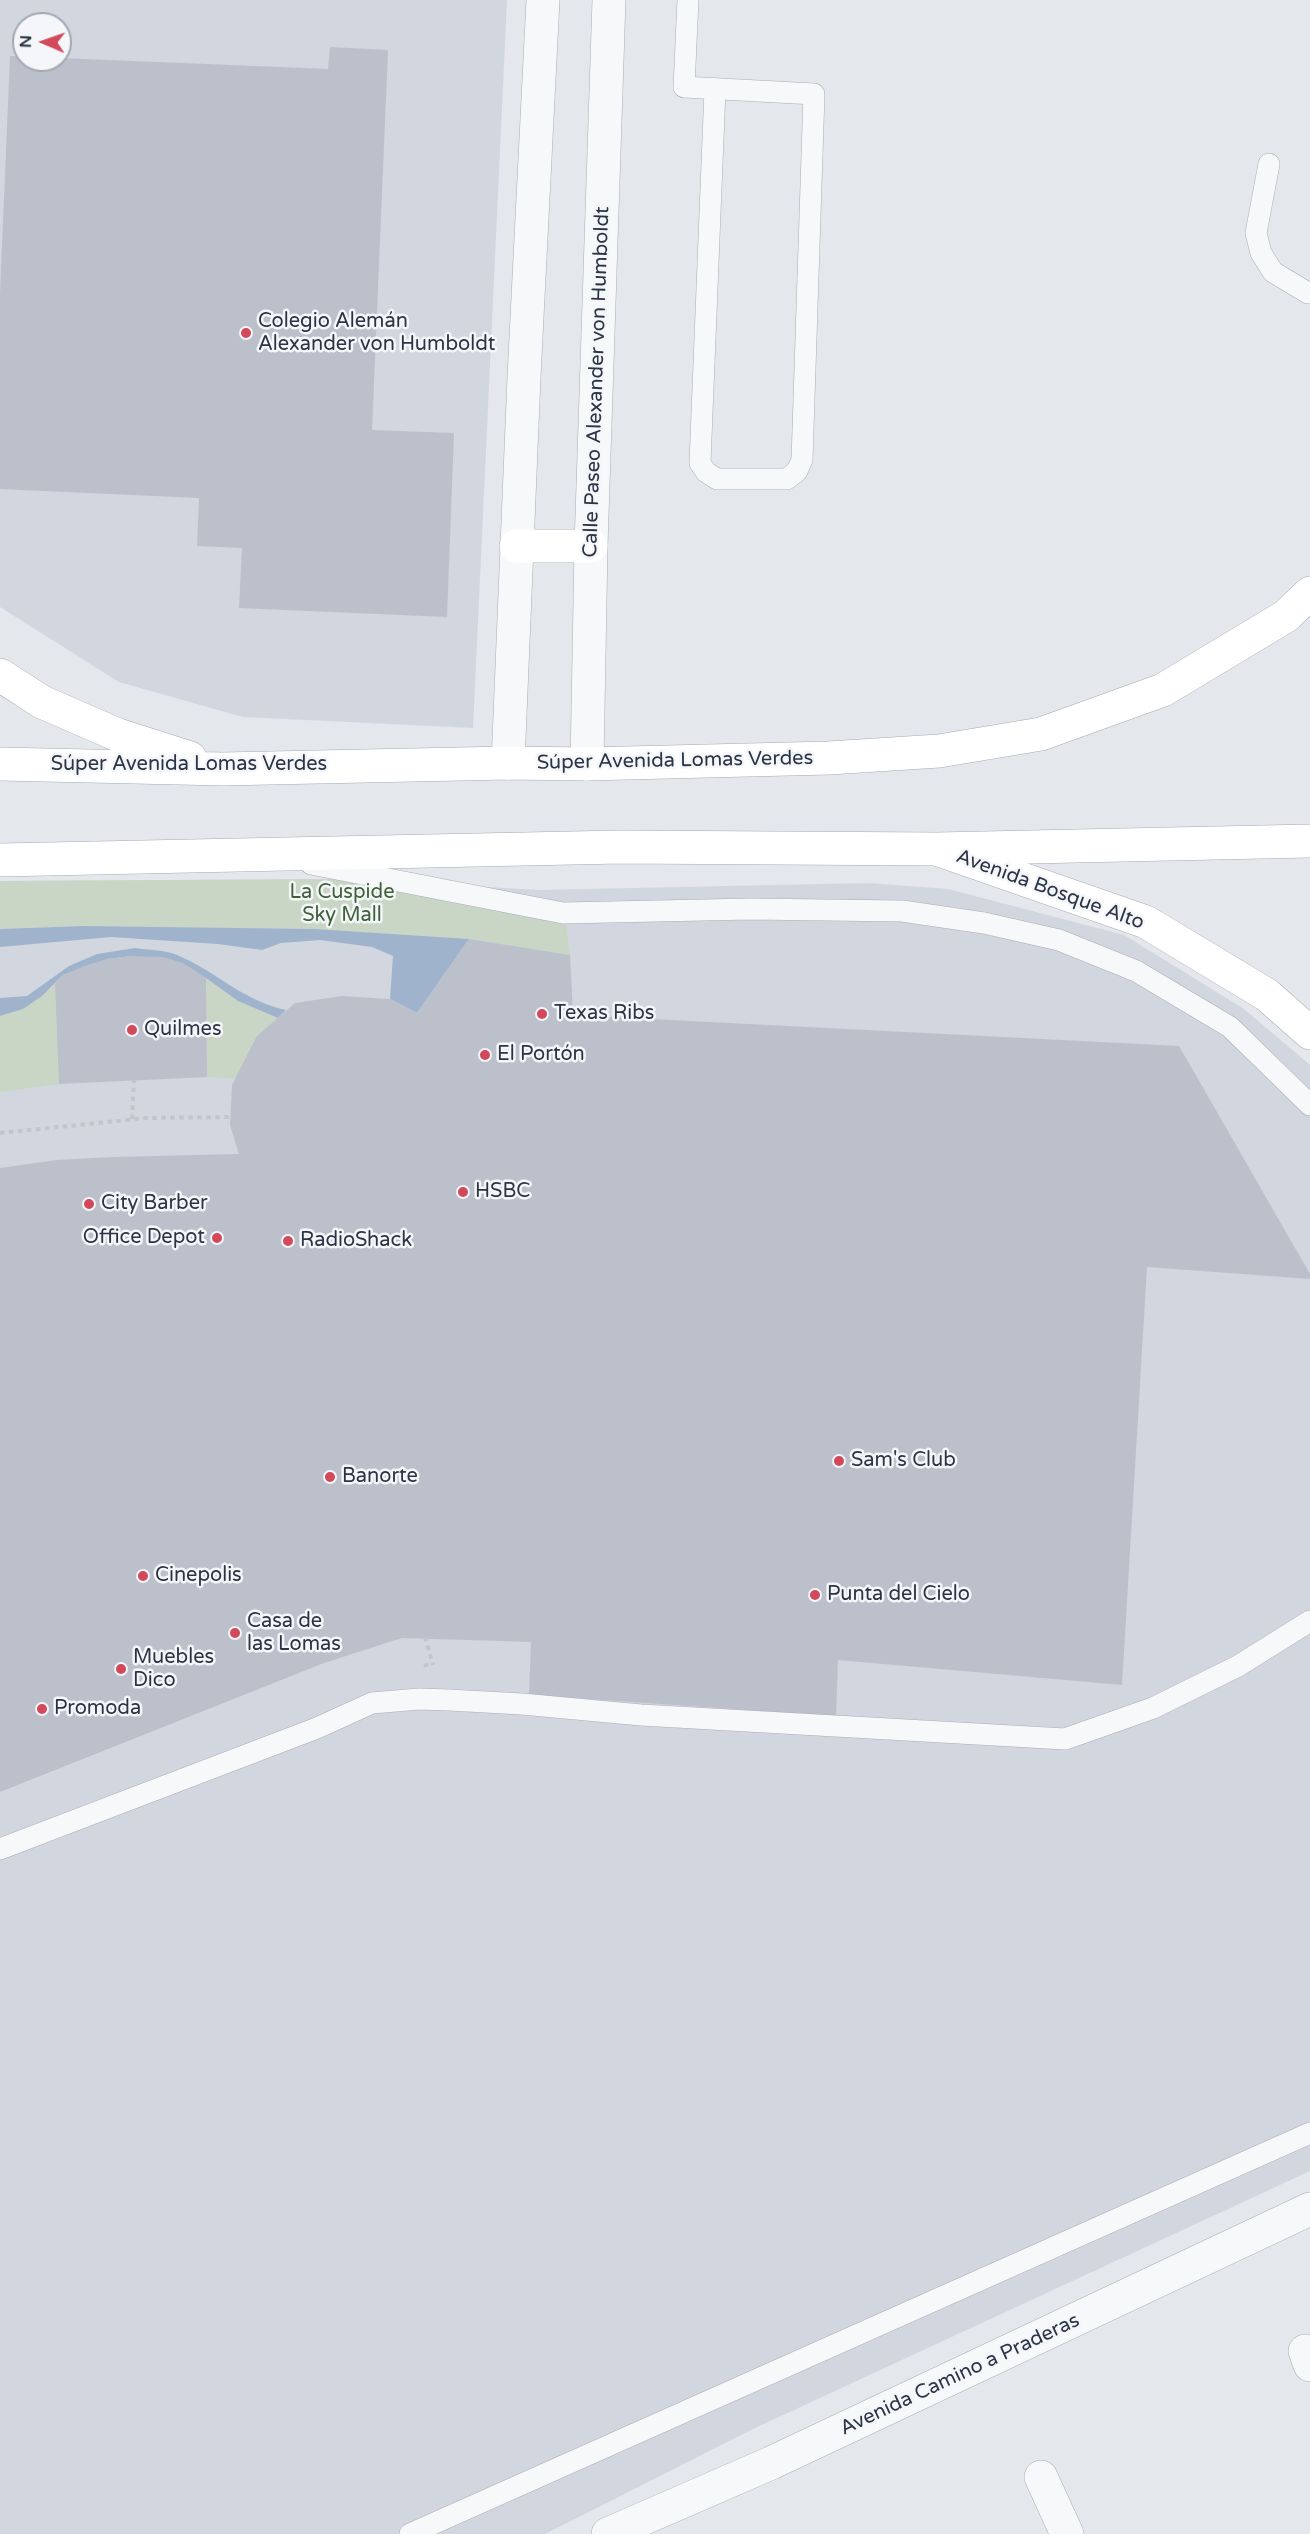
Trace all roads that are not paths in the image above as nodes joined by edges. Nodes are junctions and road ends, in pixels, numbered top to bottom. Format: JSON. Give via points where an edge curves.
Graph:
{"nodes":[{"id":1,"x":543,"y":0,"type":"edge"},
{"id":2,"x":609,"y":0,"type":"edge"},
{"id":3,"x":688,"y":0,"type":"edge"},
{"id":4,"x":715,"y":89,"type":"junction"},
{"id":5,"x":1269,"y":164,"type":"dead end"},
{"id":6,"x":1309,"y":292,"type":"edge"},
{"id":7,"x":516,"y":546,"type":"junction"},
{"id":8,"x":591,"y":546,"type":"junction"},
{"id":9,"x":1310,"y":593,"type":"edge"},
{"id":10,"x":0,"y":675,"type":"edge"},
{"id":11,"x":507,"y":763,"type":"junction"},
{"id":12,"x":0,"y":764,"type":"edge"},
{"id":13,"x":587,"y":764,"type":"junction"},
{"id":14,"x":223,"y":769,"type":"junction"},
{"id":15,"x":1310,"y":841,"type":"edge"},
{"id":16,"x":937,"y":849,"type":"junction"},
{"id":17,"x":263,"y":855,"type":"junction"},
{"id":18,"x":0,"y":860,"type":"edge"},
{"id":19,"x":1310,"y":1033,"type":"edge"},
{"id":20,"x":1310,"y":1105,"type":"edge"},
{"id":21,"x":1310,"y":1621,"type":"edge"},
{"id":22,"x":0,"y":1849,"type":"edge"},
{"id":23,"x":1310,"y":2133,"type":"edge"},
{"id":24,"x":1310,"y":2209,"type":"edge"},
{"id":25,"x":1041,"y":2477,"type":"dead end"},
{"id":26,"x":410,"y":2534,"type":"edge"},
{"id":27,"x":608,"y":2534,"type":"edge"},
{"id":28,"x":1067,"y":2534,"type":"edge"}],
"edges":[{"from":1,"to":7,"type":"street"},
{"from":2,"to":8,"type":"street","name":"Calle Paseo Alexander von Humboldt"},
{"from":3,"to":4,"type":"lane","via":[[684,87]]},
{"from":4,"to":4,"type":"lane","via":[[814,94],[802,460],[787,479],[717,479],[700,463]]},
{"from":5,"to":6,"type":"lane","via":[[1256,233],[1261,253],[1273,272]]},
{"from":7,"to":8,"type":"main road"},
{"from":7,"to":11,"type":"street"},
{"from":8,"to":13,"type":"street","name":"Calle Paseo Alexander von Humboldt"},
{"from":9,"to":13,"type":"main road","name":"Súper Avenida Lomas Verdes","via":[[1286,616],[1163,690],[1041,734],[939,751]]},
{"from":10,"to":14,"type":"main road","via":[[42,702],[107,730]]},
{"from":11,"to":13,"type":"main road","name":"Súper Avenida Lomas Verdes"},
{"from":11,"to":14,"type":"main road","name":"Súper Avenida Lomas Verdes"},
{"from":12,"to":14,"type":"main road","name":"Súper Avenida Lomas Verdes"},
{"from":15,"to":16,"type":"main road"},
{"from":16,"to":17,"type":"main road","via":[[620,847]]},
{"from":16,"to":19,"type":"main road","name":"Avenida Bosque Alto","via":[[1146,922],[1267,995]]},
{"from":17,"to":18,"type":"main road"},
{"from":17,"to":20,"type":"lane","via":[[563,913],[902,911],[984,923],[1059,940],[1136,971],[1230,1027]]},
{"from":21,"to":22,"type":"lane","via":[[1238,1666],[1153,1708],[1065,1739],[449,1700],[372,1703]]},
{"from":23,"to":26,"type":"lane"},
{"from":24,"to":27,"type":"street","name":"Avenida Camino a Praderas","via":[[771,2463]]},
{"from":25,"to":28,"type":"street"}]}
